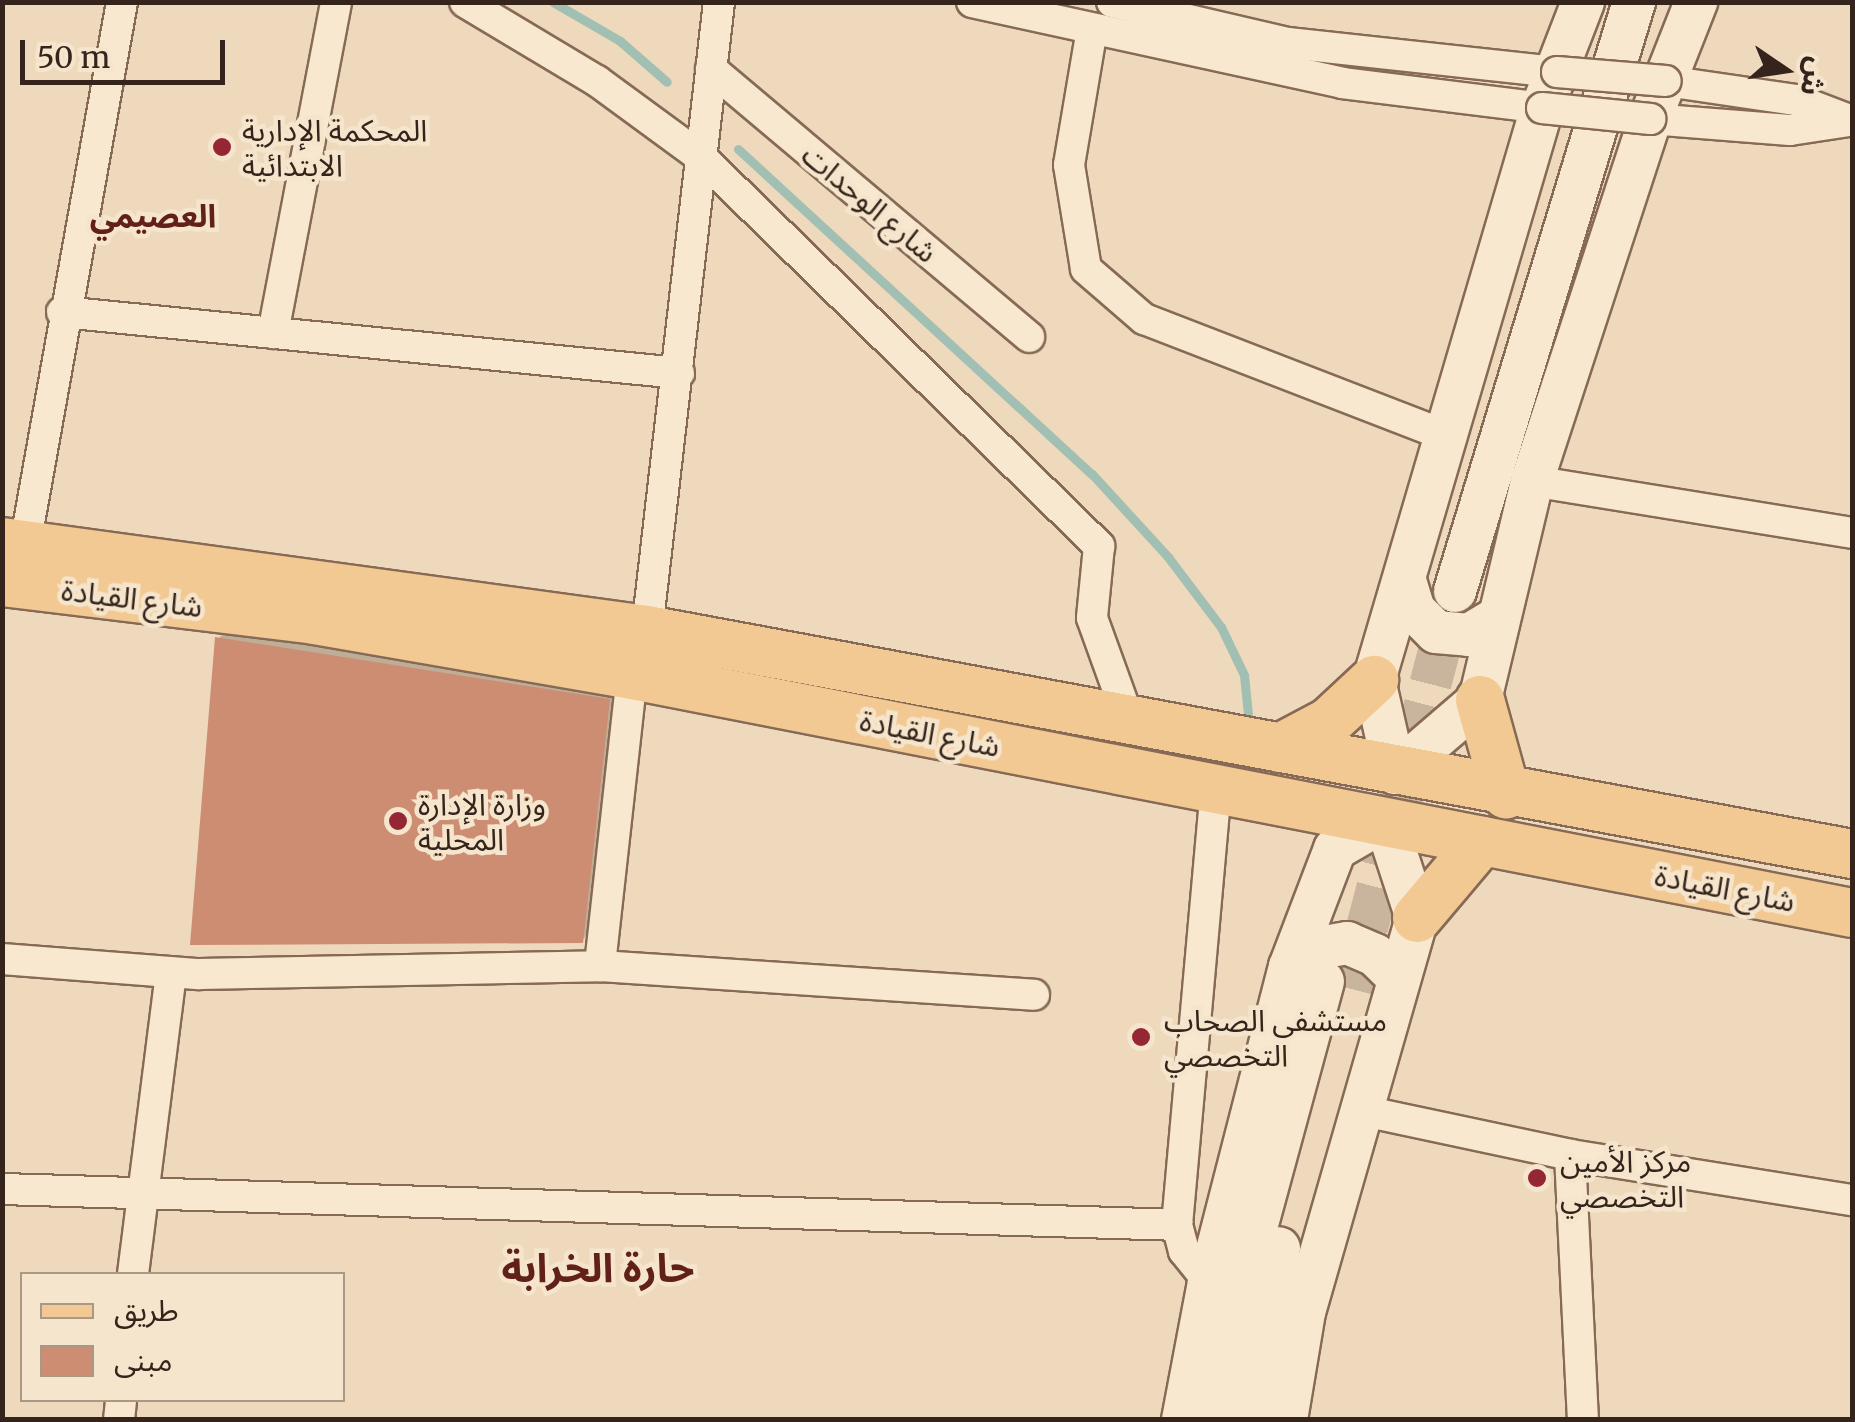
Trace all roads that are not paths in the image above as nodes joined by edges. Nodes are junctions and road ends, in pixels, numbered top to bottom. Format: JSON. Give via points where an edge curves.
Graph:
{"nodes":[{"id":1,"x":122,"y":2,"type":"edge"},
{"id":2,"x":336,"y":2,"type":"edge"},
{"id":3,"x":465,"y":2,"type":"edge"},
{"id":4,"x":719,"y":2,"type":"edge"},
{"id":5,"x":972,"y":2,"type":"edge"},
{"id":6,"x":1112,"y":2,"type":"edge"},
{"id":7,"x":1583,"y":2,"type":"edge"},
{"id":8,"x":1613,"y":2,"type":"edge"},
{"id":9,"x":1634,"y":2,"type":"edge"},
{"id":10,"x":1696,"y":2,"type":"edge"},
{"id":11,"x":1040,"y":10,"type":"edge"},
{"id":12,"x":1092,"y":29,"type":"junction"},
{"id":13,"x":711,"y":69,"type":"junction"},
{"id":14,"x":1549,"y":90,"type":"junction"},
{"id":15,"x":1658,"y":100,"type":"junction"},
{"id":16,"x":1851,"y":121,"type":"edge"},
{"id":17,"x":701,"y":156,"type":"junction"},
{"id":18,"x":62,"y":312,"type":"junction"},
{"id":19,"x":273,"y":333,"type":"junction"},
{"id":20,"x":1029,"y":337,"type":"dead end"},
{"id":21,"x":679,"y":373,"type":"junction"},
{"id":22,"x":1447,"y":436,"type":"junction"},
{"id":23,"x":1532,"y":481,"type":"junction"},
{"id":24,"x":1852,"y":533,"type":"edge"},
{"id":25,"x":10,"y":556,"type":"edge"},
{"id":26,"x":1432,"y":588,"type":"junction"},
{"id":27,"x":1498,"y":618,"type":"junction"},
{"id":28,"x":646,"y":630,"type":"junction"},
{"id":29,"x":632,"y":675,"type":"junction"},
{"id":30,"x":1374,"y":680,"type":"junction"},
{"id":31,"x":1480,"y":700,"type":"junction"},
{"id":32,"x":1130,"y":722,"type":"junction"},
{"id":33,"x":1280,"y":748,"type":"junction"},
{"id":34,"x":1395,"y":773,"type":"junction"},
{"id":35,"x":1216,"y":788,"type":"junction"},
{"id":36,"x":1506,"y":794,"type":"junction"},
{"id":37,"x":1385,"y":820,"type":"junction"},
{"id":38,"x":1482,"y":841,"type":"junction"},
{"id":39,"x":1852,"y":854,"type":"edge"},
{"id":40,"x":1850,"y":903,"type":"edge"},
{"id":41,"x":1417,"y":918,"type":"junction"},
{"id":42,"x":2,"y":959,"type":"edge"},
{"id":43,"x":600,"y":966,"type":"junction"},
{"id":44,"x":171,"y":972,"type":"junction"},
{"id":45,"x":1398,"y":976,"type":"junction"},
{"id":46,"x":1321,"y":979,"type":"junction"},
{"id":47,"x":1034,"y":995,"type":"dead end"},
{"id":48,"x":1359,"y":1110,"type":"junction"},
{"id":49,"x":1570,"y":1155,"type":"junction"},
{"id":50,"x":2,"y":1189,"type":"edge"},
{"id":51,"x":140,"y":1196,"type":"junction"},
{"id":52,"x":1852,"y":1200,"type":"edge"},
{"id":53,"x":1177,"y":1225,"type":"junction"},
{"id":54,"x":133,"y":1272,"type":"edge"},
{"id":55,"x":1210,"y":1282,"type":"junction"},
{"id":56,"x":1182,"y":1420,"type":"edge"},
{"id":57,"x":1213,"y":1420,"type":"edge"},
{"id":58,"x":1245,"y":1420,"type":"edge"},
{"id":59,"x":1286,"y":1420,"type":"edge"},
{"id":60,"x":1583,"y":1420,"type":"edge"}],
"edges":[{"from":1,"to":18,"type":"street"},
{"from":2,"to":19,"type":"street"},
{"from":3,"to":17,"type":"street","via":[[597,81]]},
{"from":4,"to":13,"type":"street"},
{"from":5,"to":11,"type":"street"},
{"from":6,"to":14,"type":"street","via":[[1288,43]]},
{"from":7,"to":14,"type":"street"},
{"from":8,"to":26,"type":"street"},
{"from":9,"to":26,"type":"street"},
{"from":10,"to":15,"type":"street"},
{"from":11,"to":12,"type":"street"},
{"from":12,"to":14,"type":"street","via":[[1342,83]]},
{"from":12,"to":22,"type":"street","via":[[1069,165],[1086,270],[1144,320]]},
{"from":13,"to":17,"type":"street"},
{"from":13,"to":20,"type":"street","name":"شارع الوحدات"},
{"from":14,"to":15,"type":"street","bridge":true},
{"from":14,"to":22,"type":"street"},
{"from":15,"to":16,"type":"street","via":[[1797,100]]},
{"from":15,"to":23,"type":"street"},
{"from":17,"to":21,"type":"street"},
{"from":17,"to":32,"type":"street","via":[[1099,546],[1092,618]]},
{"from":18,"to":19,"type":"street"},
{"from":18,"to":25,"type":"street"},
{"from":19,"to":21,"type":"street"},
{"from":21,"to":28,"type":"street"},
{"from":22,"to":26,"type":"street"},
{"from":23,"to":24,"type":"street"},
{"from":23,"to":27,"type":"street"},
{"from":25,"to":28,"type":"main road","name":"شارع القيادة"},
{"from":25,"to":29,"type":"main road","name":"شارع القيادة","via":[[314,620]]},
{"from":26,"to":27,"type":"street","via":[[1414,610],[1436,632],[1469,635]]},
{"from":26,"to":30,"type":"street"},
{"from":27,"to":31,"type":"street"},
{"from":28,"to":32,"type":"main road","name":"شارع القيادة"},
{"from":29,"to":35,"type":"main road","name":"شارع القيادة"},
{"from":29,"to":43,"type":"street"},
{"from":30,"to":33,"type":"main road","via":[[1329,722]]},
{"from":30,"to":34,"type":"street"},
{"from":31,"to":34,"type":"street"},
{"from":31,"to":36,"type":"main road"},
{"from":32,"to":33,"type":"main road","name":"شارع القيادة"},
{"from":33,"to":34,"type":"main road","name":"شارع القيادة"},
{"from":34,"to":36,"type":"main road","name":"شارع القيادة"},
{"from":35,"to":37,"type":"main road","name":"شارع القيادة"},
{"from":35,"to":53,"type":"street"},
{"from":36,"to":39,"type":"main road","name":"شارع القيادة"},
{"from":37,"to":38,"type":"main road","name":"شارع القيادة"},
{"from":37,"to":41,"type":"street"},
{"from":37,"to":46,"type":"street","via":[[1335,849]]},
{"from":38,"to":40,"type":"main road","name":"شارع القيادة"},
{"from":38,"to":41,"type":"main road"},
{"from":41,"to":45,"type":"street"},
{"from":42,"to":44,"type":"street"},
{"from":43,"to":44,"type":"street"},
{"from":43,"to":47,"type":"street"},
{"from":44,"to":51,"type":"street"},
{"from":45,"to":46,"type":"street","via":[[1375,955],[1347,943],[1307,950]]},
{"from":45,"to":48,"type":"street"},
{"from":46,"to":55,"type":"street"},
{"from":46,"to":57,"type":"street","via":[[1222,1353]]},
{"from":46,"to":58,"type":"street","via":[[1294,1182]]},
{"from":48,"to":49,"type":"street"},
{"from":48,"to":59,"type":"street","via":[[1304,1312]]},
{"from":49,"to":52,"type":"street"},
{"from":49,"to":60,"type":"street"},
{"from":50,"to":51,"type":"street"},
{"from":51,"to":53,"type":"street"},
{"from":51,"to":54,"type":"street"},
{"from":53,"to":55,"type":"street","via":[[1184,1251]]},
{"from":55,"to":56,"type":"street"}]}
